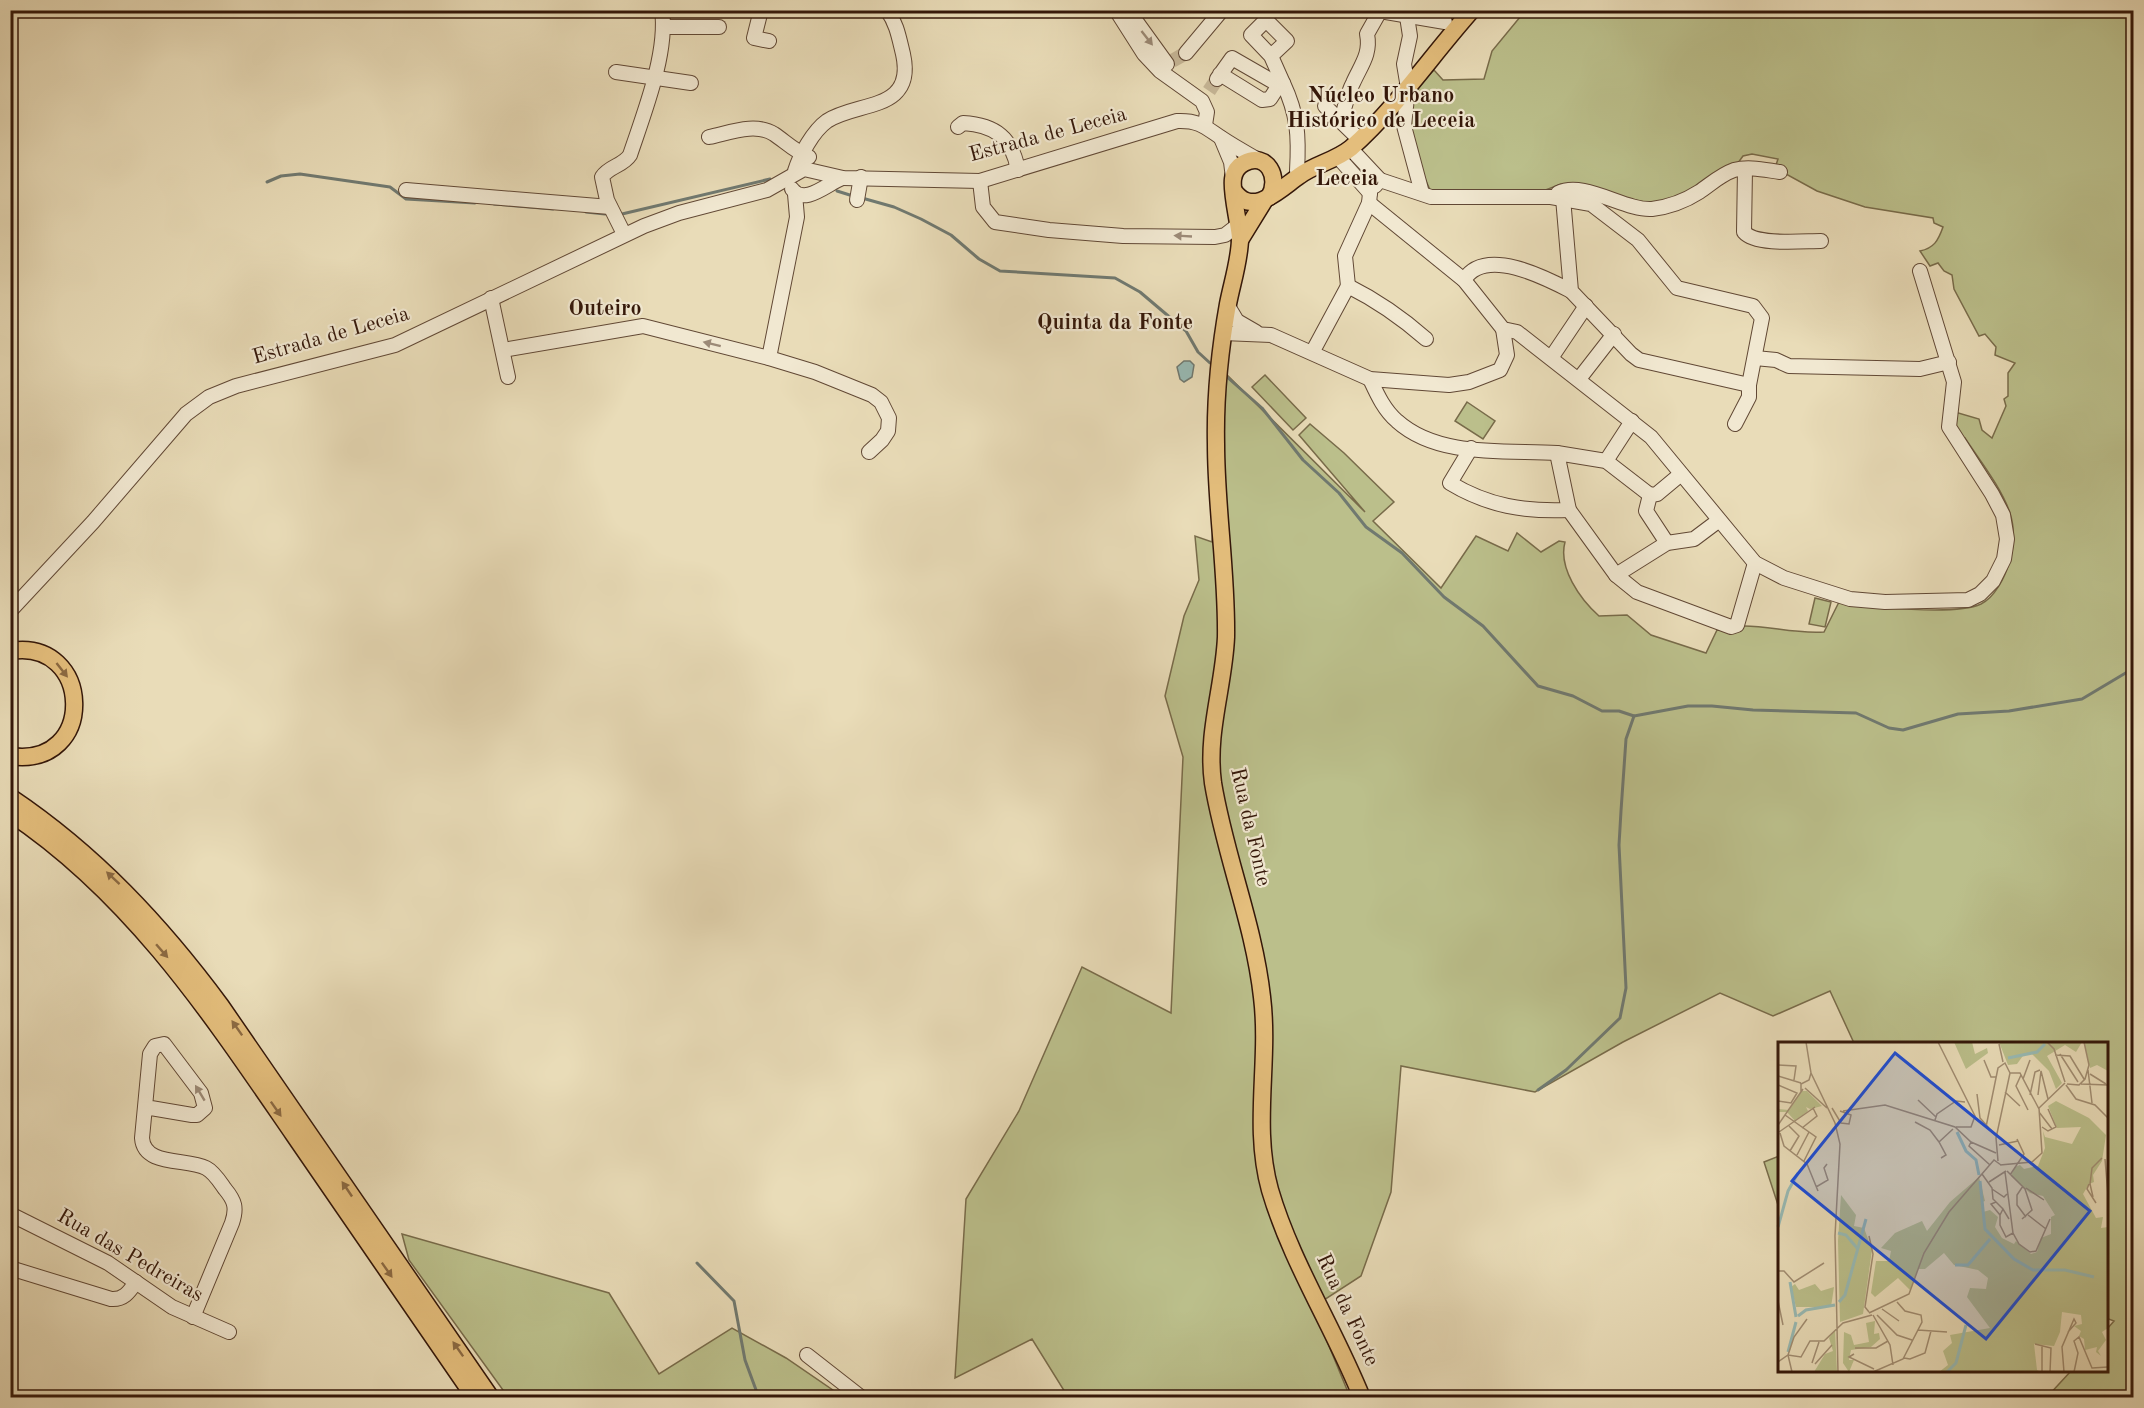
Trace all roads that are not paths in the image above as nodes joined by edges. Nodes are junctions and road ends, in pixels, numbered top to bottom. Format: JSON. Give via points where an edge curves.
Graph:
{"nodes":[{"id":1,"x":662,"y":10,"type":"edge"},
{"id":2,"x":761,"y":10,"type":"edge"},
{"id":3,"x":887,"y":10,"type":"edge"},
{"id":4,"x":1116,"y":10,"type":"edge"},
{"id":5,"x":1128,"y":10,"type":"edge"},
{"id":6,"x":1222,"y":10,"type":"edge"},
{"id":7,"x":1472,"y":10,"type":"edge"},
{"id":8,"x":1380,"y":11,"type":"edge"},
{"id":9,"x":1407,"y":14,"type":"edge"},
{"id":10,"x":1445,"y":22,"type":"dead end"},
{"id":11,"x":664,"y":27,"type":"junction"},
{"id":12,"x":718,"y":27,"type":"dead end"},
{"id":13,"x":769,"y":41,"type":"dead end"},
{"id":14,"x":1186,"y":53,"type":"tunnel mouth"},
{"id":15,"x":1271,"y":56,"type":"dead end"},
{"id":16,"x":1166,"y":66,"type":"junction"},
{"id":17,"x":616,"y":72,"type":"dead end"},
{"id":18,"x":653,"y":76,"type":"junction"},
{"id":19,"x":691,"y":83,"type":"dead end"},
{"id":20,"x":1281,"y":84,"type":"junction"},
{"id":21,"x":1408,"y":88,"type":"junction"},
{"id":22,"x":1325,"y":106,"type":"dead end"},
{"id":23,"x":1341,"y":120,"type":"junction"},
{"id":24,"x":1205,"y":124,"type":"junction"},
{"id":25,"x":958,"y":127,"type":"dead end"},
{"id":26,"x":709,"y":137,"type":"dead end"},
{"id":27,"x":1221,"y":138,"type":"junction"},
{"id":28,"x":808,"y":151,"type":"junction"},
{"id":29,"x":1345,"y":151,"type":"junction"},
{"id":30,"x":1263,"y":163,"type":"junction"},
{"id":31,"x":1745,"y":169,"type":"junction"},
{"id":32,"x":1018,"y":170,"type":"junction"},
{"id":33,"x":1301,"y":171,"type":"junction"},
{"id":34,"x":813,"y":172,"type":"junction"},
{"id":35,"x":1780,"y":172,"type":"dead end"},
{"id":36,"x":794,"y":173,"type":"junction"},
{"id":37,"x":843,"y":178,"type":"junction"},
{"id":38,"x":1380,"y":180,"type":"junction"},
{"id":39,"x":980,"y":181,"type":"junction"},
{"id":40,"x":1234,"y":184,"type":"junction"},
{"id":41,"x":406,"y":190,"type":"dead end"},
{"id":42,"x":767,"y":190,"type":"junction"},
{"id":43,"x":814,"y":192,"type":"junction"},
{"id":44,"x":794,"y":193,"type":"junction"},
{"id":45,"x":1422,"y":194,"type":"junction"},
{"id":46,"x":1557,"y":197,"type":"junction"},
{"id":47,"x":1369,"y":198,"type":"junction"},
{"id":48,"x":1267,"y":199,"type":"junction"},
{"id":49,"x":610,"y":207,"type":"junction"},
{"id":50,"x":798,"y":216,"type":"junction"},
{"id":51,"x":624,"y":234,"type":"junction"},
{"id":52,"x":1239,"y":237,"type":"junction"},
{"id":53,"x":1821,"y":241,"type":"dead end"},
{"id":54,"x":1920,"y":271,"type":"dead end"},
{"id":55,"x":1464,"y":280,"type":"junction"},
{"id":56,"x":1348,"y":286,"type":"junction"},
{"id":57,"x":1571,"y":291,"type":"junction"},
{"id":58,"x":491,"y":298,"type":"junction"},
{"id":59,"x":1228,"y":306,"type":"junction"},
{"id":60,"x":1586,"y":306,"type":"junction"},
{"id":61,"x":1503,"y":329,"type":"junction"},
{"id":62,"x":1223,"y":333,"type":"junction"},
{"id":63,"x":1258,"y":333,"type":"junction"},
{"id":64,"x":1614,"y":334,"type":"junction"},
{"id":65,"x":1426,"y":339,"type":"dead end"},
{"id":66,"x":503,"y":350,"type":"junction"},
{"id":67,"x":1313,"y":351,"type":"junction"},
{"id":68,"x":769,"y":358,"type":"junction"},
{"id":69,"x":1551,"y":358,"type":"junction"},
{"id":70,"x":1755,"y":358,"type":"junction"},
{"id":71,"x":1949,"y":362,"type":"junction"},
{"id":72,"x":508,"y":377,"type":"dead end"},
{"id":73,"x":1370,"y":379,"type":"junction"},
{"id":74,"x":1580,"y":379,"type":"junction"},
{"id":75,"x":1749,"y":385,"type":"junction"},
{"id":76,"x":1632,"y":421,"type":"junction"},
{"id":77,"x":1735,"y":424,"type":"dead end"},
{"id":78,"x":1471,"y":448,"type":"junction"},
{"id":79,"x":869,"y":452,"type":"dead end"},
{"id":80,"x":1557,"y":453,"type":"junction"},
{"id":81,"x":1606,"y":461,"type":"junction"},
{"id":82,"x":1681,"y":474,"type":"junction"},
{"id":83,"x":1650,"y":495,"type":"junction"},
{"id":84,"x":1569,"y":510,"type":"junction"},
{"id":85,"x":1715,"y":510,"type":"junction"},
{"id":86,"x":1667,"y":543,"type":"junction"},
{"id":87,"x":1755,"y":563,"type":"junction"},
{"id":88,"x":1616,"y":575,"type":"junction"},
{"id":89,"x":10,"y":611,"type":"edge"},
{"id":90,"x":10,"y":651,"type":"edge"},
{"id":91,"x":10,"y":756,"type":"edge"},
{"id":92,"x":10,"y":797,"type":"edge"},
{"id":93,"x":10,"y":813,"type":"edge"},
{"id":94,"x":145,"y":1107,"type":"junction"},
{"id":95,"x":12,"y":1219,"type":"edge"},
{"id":96,"x":10,"y":1268,"type":"edge"},
{"id":97,"x":136,"y":1282,"type":"junction"},
{"id":98,"x":193,"y":1317,"type":"junction"},
{"id":99,"x":229,"y":1332,"type":"dead end"},
{"id":100,"x":807,"y":1355,"type":"dead end"},
{"id":101,"x":475,"y":1398,"type":"edge"},
{"id":102,"x":491,"y":1398,"type":"edge"},
{"id":103,"x":862,"y":1398,"type":"edge"},
{"id":104,"x":1362,"y":1398,"type":"edge"}],
"edges":[{"from":1,"to":11,"type":"street"},
{"from":2,"to":13,"type":"street","via":[[748,37]]},
{"from":3,"to":28,"type":"street","via":[[896,24],[904,59],[901,84],[892,96],[877,105],[829,119],[817,131]]},
{"from":4,"to":16,"type":"street","via":[[1144,54]]},
{"from":5,"to":16,"type":"street","one_way":true},
{"from":6,"to":14,"type":"street"},
{"from":7,"to":21,"type":"main road"},
{"from":8,"to":9,"type":"street"},
{"from":8,"to":23,"type":"street","via":[[1367,34],[1366,56]]},
{"from":9,"to":10,"type":"street"},
{"from":9,"to":21,"type":"street","via":[[1410,36],[1404,74]]},
{"from":11,"to":12,"type":"street"},
{"from":11,"to":18,"type":"street","via":[[662,50]]},
{"from":15,"to":20,"type":"street"},
{"from":16,"to":24,"type":"street","via":[[1206,96]]},
{"from":17,"to":18,"type":"street"},
{"from":18,"to":19,"type":"street"},
{"from":18,"to":49,"type":"street","via":[[630,155],[602,177]]},
{"from":20,"to":20,"type":"street","via":[[1232,58],[1219,77],[1262,100],[1270,99]]},
{"from":20,"to":33,"type":"street","via":[[1296,114]]},
{"from":21,"to":29,"type":"main road"},
{"from":21,"to":45,"type":"street","via":[[1403,113],[1405,138]]},
{"from":22,"to":23,"type":"street"},
{"from":23,"to":29,"type":"street"},
{"from":24,"to":27,"type":"street"},
{"from":24,"to":32,"type":"street","name":"Estrada de Leceia","via":[[1177,122]]},
{"from":25,"to":32,"type":"street","via":[[963,123],[994,129],[1006,137]]},
{"from":26,"to":28,"type":"street","via":[[762,128]]},
{"from":27,"to":30,"type":"street"},
{"from":27,"to":40,"type":"street","via":[[1231,162]]},
{"from":28,"to":34,"type":"street"},
{"from":28,"to":36,"type":"street"},
{"from":29,"to":33,"type":"main road"},
{"from":29,"to":38,"type":"street"},
{"from":29,"to":47,"type":"street"},
{"from":30,"to":33,"type":"main road"},
{"from":30,"to":40,"type":"main road","via":[[1246,162],[1240,166]]},
{"from":30,"to":48,"type":"main road","via":[[1275,176]]},
{"from":31,"to":35,"type":"street"},
{"from":31,"to":46,"type":"street","via":[[1720,176],[1673,205],[1649,209],[1575,191],[1562,191]]},
{"from":31,"to":53,"type":"street","via":[[1744,231],[1748,236],[1777,241]]},
{"from":32,"to":39,"type":"street","name":"Estrada de Leceia"},
{"from":33,"to":48,"type":"main road"},
{"from":34,"to":36,"type":"street","via":[[804,169]]},
{"from":34,"to":37,"type":"street","name":"Estrada de Leceia"},
{"from":34,"to":43,"type":"street","via":[[818,180]]},
{"from":36,"to":42,"type":"street","name":"Estrada de Leceia"},
{"from":36,"to":44,"type":"street","via":[[790,184]]},
{"from":37,"to":39,"type":"street","name":"Estrada de Leceia","via":[[859,190]]},
{"from":37,"to":43,"type":"street","name":"Estrada de Leceia"},
{"from":38,"to":45,"type":"street"},
{"from":38,"to":47,"type":"street"},
{"from":52,"to":39,"type":"street","one_way":true,"via":[[1123,236],[995,222],[983,207]]},
{"from":40,"to":48,"type":"main road","via":[[1238,197],[1250,203]]},
{"from":40,"to":52,"type":"main road","name":"Rua da Fonte"},
{"from":41,"to":49,"type":"street"},
{"from":42,"to":44,"type":"street","name":"Estrada de Leceia"},
{"from":42,"to":51,"type":"street","name":"Estrada de Leceia","via":[[679,213]]},
{"from":43,"to":44,"type":"street","via":[[802,196]]},
{"from":43,"to":50,"type":"street"},
{"from":44,"to":50,"type":"street"},
{"from":45,"to":46,"type":"street"},
{"from":46,"to":57,"type":"street"},
{"from":46,"to":70,"type":"street","via":[[1591,204],[1626,229],[1677,288],[1744,303],[1759,312],[1762,318]]},
{"from":47,"to":55,"type":"street"},
{"from":47,"to":56,"type":"street","via":[[1345,256]]},
{"from":48,"to":52,"type":"main road","name":"Rua da Fonte"},
{"from":49,"to":51,"type":"street"},
{"from":50,"to":68,"type":"street"},
{"from":51,"to":58,"type":"street","name":"Estrada de Leceia"},
{"from":52,"to":59,"type":"main road","name":"Rua da Fonte"},
{"from":54,"to":71,"type":"street"},
{"from":55,"to":57,"type":"street","via":[[1472,271],[1487,265],[1531,270]]},
{"from":55,"to":61,"type":"street"},
{"from":56,"to":65,"type":"street","via":[[1392,310]]},
{"from":56,"to":67,"type":"street"},
{"from":57,"to":60,"type":"street"},
{"from":58,"to":66,"type":"street"},
{"from":58,"to":89,"type":"street","name":"Estrada de Leceia","via":[[395,345],[209,397],[186,414]]},
{"from":59,"to":62,"type":"main road","name":"Rua da Fonte"},
{"from":59,"to":63,"type":"street","via":[[1237,321]]},
{"from":60,"to":64,"type":"street"},
{"from":60,"to":69,"type":"street"},
{"from":61,"to":69,"type":"street","via":[[1517,332]]},
{"from":61,"to":73,"type":"street","via":[[1507,355],[1495,373],[1449,385]]},
{"from":62,"to":63,"type":"street"},
{"from":62,"to":104,"type":"main road","name":"Rua da Fonte","via":[[1216,444],[1226,637],[1212,738],[1213,781],[1261,985],[1265,1027],[1261,1124],[1268,1180],[1286,1233]]},
{"from":63,"to":67,"type":"street"},
{"from":64,"to":74,"type":"street"},
{"from":64,"to":75,"type":"street","via":[[1639,360]]},
{"from":68,"to":66,"type":"street","one_way":true,"via":[[643,326]]},
{"from":66,"to":72,"type":"street"},
{"from":67,"to":73,"type":"street"},
{"from":68,"to":79,"type":"street","via":[[815,372],[881,402],[889,418],[888,430]]},
{"from":69,"to":74,"type":"street"},
{"from":70,"to":71,"type":"street","via":[[1789,366],[1920,369]]},
{"from":70,"to":75,"type":"street"},
{"from":71,"to":87,"type":"street","via":[[1954,382],[1949,427],[2003,515],[2007,539],[2004,559],[1993,581],[1968,600],[1885,602],[1850,599],[1794,581]]},
{"from":73,"to":78,"type":"street","via":[[1387,410],[1406,428],[1437,444]]},
{"from":74,"to":76,"type":"street"},
{"from":75,"to":77,"type":"street","via":[[1749,397]]},
{"from":76,"to":81,"type":"street"},
{"from":76,"to":82,"type":"street","via":[[1651,437]]},
{"from":78,"to":80,"type":"street"},
{"from":78,"to":84,"type":"street","via":[[1450,483],[1496,505],[1536,511]]},
{"from":80,"to":81,"type":"street"},
{"from":80,"to":84,"type":"street"},
{"from":81,"to":83,"type":"street"},
{"from":82,"to":83,"type":"street","via":[[1657,494]]},
{"from":82,"to":85,"type":"street"},
{"from":83,"to":86,"type":"street","via":[[1646,511]]},
{"from":84,"to":88,"type":"street"},
{"from":85,"to":86,"type":"street","via":[[1694,539]]},
{"from":85,"to":87,"type":"street"},
{"from":86,"to":88,"type":"street"},
{"from":87,"to":88,"type":"street","via":[[1737,625],[1731,627],[1637,592]]},
{"from":90,"to":91,"type":"main road","one_way":true,"via":[[37,651],[54,660],[68,677],[76,703],[71,726],[55,746],[33,756]]},
{"from":102,"to":92,"type":"main road","one_way":true,"via":[[178,949],[104,870]]},
{"from":93,"to":101,"type":"main road","one_way":true,"via":[[97,882],[169,960]]},
{"from":94,"to":94,"type":"street","one_way":true,"via":[[192,1115],[205,1108],[201,1093],[164,1044],[155,1046],[150,1054]]},
{"from":94,"to":98,"type":"street","via":[[145,1149],[155,1156],[207,1168],[236,1207]]},
{"from":95,"to":97,"type":"street","name":"Rua das Pedreiras","via":[[108,1263]]},
{"from":96,"to":97,"type":"street","via":[[111,1299],[128,1294]]},
{"from":97,"to":98,"type":"street","name":"Rua das Pedreiras"},
{"from":98,"to":99,"type":"street","name":"Rua das Pedreiras"},
{"from":100,"to":103,"type":"street"}]}
